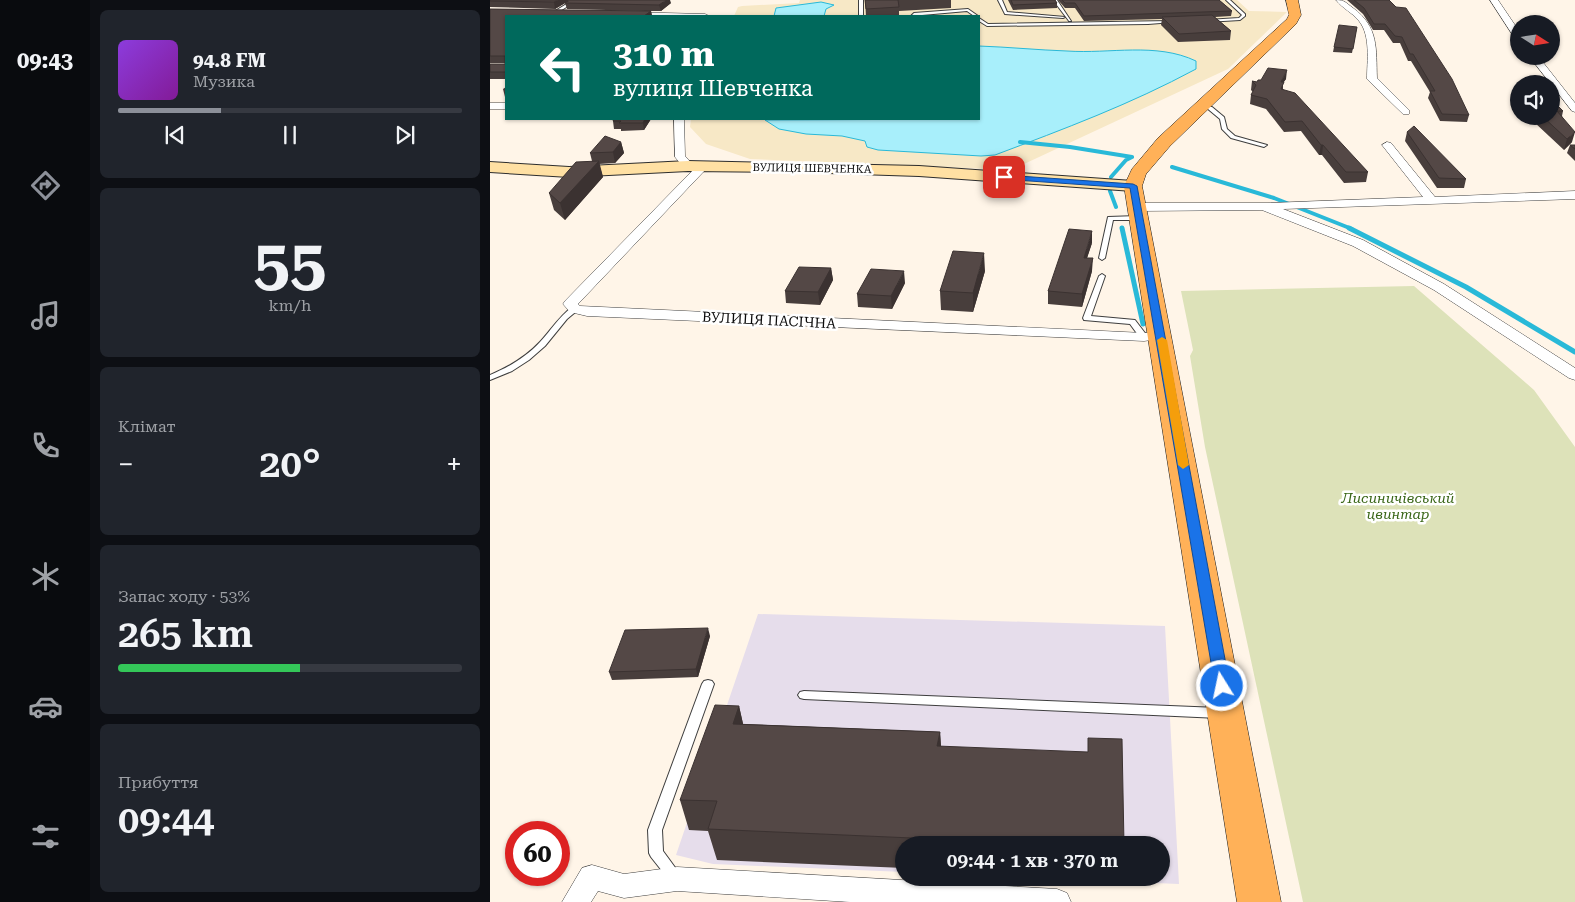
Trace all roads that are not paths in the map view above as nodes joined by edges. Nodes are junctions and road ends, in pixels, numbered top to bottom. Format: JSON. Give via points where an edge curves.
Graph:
{"nodes":[{"id":1,"x":576,"y":0,"type":"edge"},
{"id":2,"x":861,"y":0,"type":"edge"},
{"id":3,"x":1000,"y":0,"type":"edge"},
{"id":4,"x":1055,"y":0,"type":"edge"},
{"id":5,"x":1228,"y":0,"type":"edge"},
{"id":6,"x":1292,"y":0,"type":"edge"},
{"id":7,"x":1340,"y":0,"type":"edge"},
{"id":8,"x":1494,"y":0,"type":"edge"},
{"id":9,"x":545,"y":12,"type":"edge"},
{"id":10,"x":554,"y":13,"type":"junction"},
{"id":11,"x":574,"y":13,"type":"edge"},
{"id":12,"x":623,"y":14,"type":"edge"},
{"id":13,"x":664,"y":15,"type":"edge"},
{"id":14,"x":861,"y":15,"type":"edge"},
{"id":15,"x":914,"y":15,"type":"edge"},
{"id":16,"x":975,"y":15,"type":"edge"},
{"id":17,"x":1068,"y":18,"type":"junction"},
{"id":18,"x":980,"y":20,"type":"edge"},
{"id":19,"x":1203,"y":21,"type":"edge"},
{"id":20,"x":1071,"y":22,"type":"junction"},
{"id":21,"x":1174,"y":22,"type":"edge"},
{"id":22,"x":1510,"y":24,"type":"edge"},
{"id":23,"x":1540,"y":65,"type":"edge"},
{"id":24,"x":490,"y":106,"type":"edge"},
{"id":25,"x":505,"y":106,"type":"edge"},
{"id":26,"x":1201,"y":106,"type":"junction"},
{"id":27,"x":1575,"y":108,"type":"edge"},
{"id":28,"x":1406,"y":112,"type":"dead end"},
{"id":29,"x":679,"y":120,"type":"edge"},
{"id":30,"x":1387,"y":144,"type":"dead end"},
{"id":31,"x":1264,"y":145,"type":"dead end"},
{"id":32,"x":695,"y":166,"type":"junction"},
{"id":33,"x":490,"y":167,"type":"edge"},
{"id":34,"x":1575,"y":195,"type":"edge"},
{"id":35,"x":1431,"y":199,"type":"junction"},
{"id":36,"x":1136,"y":204,"type":"junction"},
{"id":37,"x":1264,"y":206,"type":"junction"},
{"id":38,"x":1102,"y":258,"type":"dead end"},
{"id":39,"x":1102,"y":276,"type":"dead end"},
{"id":40,"x":575,"y":309,"type":"junction"},
{"id":41,"x":1153,"y":336,"type":"junction"},
{"id":42,"x":1575,"y":375,"type":"edge"},
{"id":43,"x":490,"y":378,"type":"edge"},
{"id":44,"x":708,"y":684,"type":"dead end"},
{"id":45,"x":804,"y":694,"type":"dead end"},
{"id":46,"x":1227,"y":713,"type":"junction"},
{"id":47,"x":677,"y":879,"type":"junction"},
{"id":48,"x":576,"y":902,"type":"edge"},
{"id":49,"x":1057,"y":902,"type":"edge"},
{"id":50,"x":1259,"y":902,"type":"edge"}],
"edges":[{"from":1,"to":10,"type":"lane"},
{"from":2,"to":14,"type":"lane"},
{"from":3,"to":17,"type":"lane","via":[[1006,13]]},
{"from":4,"to":17,"type":"lane"},
{"from":5,"to":19,"type":"lane","via":[[1244,15],[1240,19]]},
{"from":6,"to":26,"type":"main road","via":[[1295,15],[1292,21]]},
{"from":7,"to":28,"type":"street","via":[[1368,26],[1372,79]]},
{"from":8,"to":22,"type":"street"},
{"from":9,"to":10,"type":"street"},
{"from":10,"to":11,"type":"street"},
{"from":12,"to":13,"type":"street"},
{"from":15,"to":16,"type":"lane","via":[[968,10]]},
{"from":17,"to":20,"type":"lane"},
{"from":18,"to":20,"type":"lane","via":[[987,25]]},
{"from":20,"to":21,"type":"lane","via":[[1087,25]]},
{"from":23,"to":27,"type":"street"},
{"from":24,"to":25,"type":"street"},
{"from":26,"to":31,"type":"lane","via":[[1210,108],[1222,118],[1225,130],[1234,137]]},
{"from":26,"to":36,"type":"main road","via":[[1138,173]]},
{"from":29,"to":32,"type":"street","via":[[680,157],[682,162]]},
{"from":30,"to":35,"type":"street"},
{"from":32,"to":33,"type":"main road","name":"ВУЛИЦЯ ШЕВЧЕНКА","via":[[569,172]]},
{"from":32,"to":36,"type":"main road","name":"ВУЛИЦЯ ШЕВЧЕНКА","via":[[919,171]]},
{"from":32,"to":40,"type":"street","via":[[570,304]]},
{"from":34,"to":35,"type":"street"},
{"from":35,"to":37,"type":"street"},
{"from":36,"to":37,"type":"street"},
{"from":36,"to":38,"type":"lane","via":[[1110,218]]},
{"from":36,"to":41,"type":"main road"},
{"from":37,"to":42,"type":"street","via":[[1358,243],[1439,287]]},
{"from":39,"to":41,"type":"lane","via":[[1087,318],[1132,322]]},
{"from":40,"to":41,"type":"street","name":"ВУЛИЦЯ ПАСІЧНА"},
{"from":40,"to":43,"type":"lane","via":[[565,315],[538,349],[517,365]]},
{"from":41,"to":46,"type":"main road"},
{"from":44,"to":47,"type":"lane","via":[[654,830],[656,853]]},
{"from":45,"to":46,"type":"lane"},
{"from":46,"to":50,"type":"main road"},
{"from":47,"to":48,"type":"street","via":[[624,886],[592,877]]},
{"from":47,"to":49,"type":"street"}]}
